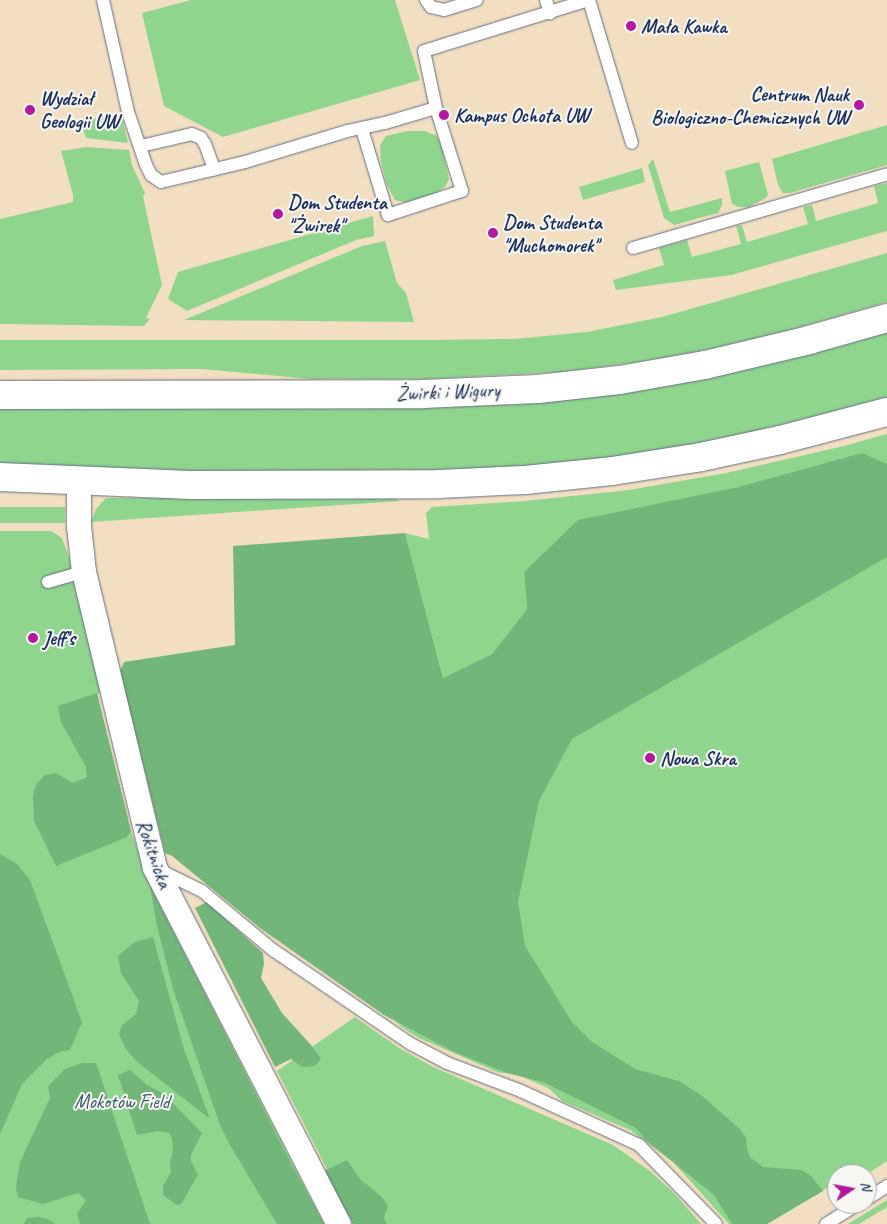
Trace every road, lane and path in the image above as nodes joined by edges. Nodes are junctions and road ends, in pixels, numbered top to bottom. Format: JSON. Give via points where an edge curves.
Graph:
{"nodes":[{"id":1,"x":103,"y":0,"type":"edge"},
{"id":2,"x":426,"y":0,"type":"edge"},
{"id":3,"x":476,"y":0,"type":"edge"},
{"id":4,"x":589,"y":0,"type":"edge"},
{"id":5,"x":548,"y":6,"type":"edge"},
{"id":6,"x":436,"y":108,"type":"junction"},
{"id":7,"x":362,"y":129,"type":"junction"},
{"id":8,"x":632,"y":143,"type":"dead end"},
{"id":9,"x":141,"y":146,"type":"junction"},
{"id":10,"x":214,"y":169,"type":"junction"},
{"id":11,"x":887,"y":174,"type":"edge"},
{"id":12,"x":633,"y":248,"type":"dead end"},
{"id":13,"x":887,"y":318,"type":"edge"},
{"id":14,"x":0,"y":395,"type":"edge"},
{"id":15,"x":887,"y":412,"type":"edge"},
{"id":16,"x":0,"y":477,"type":"edge"},
{"id":17,"x":79,"y":479,"type":"junction"},
{"id":18,"x":84,"y":572,"type":"junction"},
{"id":19,"x":48,"y":582,"type":"dead end"},
{"id":20,"x":155,"y":868,"type":"junction"},
{"id":21,"x":842,"y":1214,"type":"edge"},
{"id":22,"x":339,"y":1224,"type":"edge"},
{"id":23,"x":716,"y":1224,"type":"edge"},
{"id":24,"x":826,"y":1224,"type":"edge"}],
"edges":[{"from":1,"to":9,"type":"lane","via":[[128,112]]},
{"from":2,"to":3,"type":"lane","via":[[431,7],[444,10]]},
{"from":4,"to":5,"type":"lane"},
{"from":4,"to":8,"type":"lane"},
{"from":5,"to":6,"type":"lane","via":[[424,51]]},
{"from":6,"to":7,"type":"lane"},
{"from":6,"to":7,"type":"lane","via":[[462,191],[388,215]]},
{"from":7,"to":10,"type":"lane"},
{"from":9,"to":10,"type":"lane","via":[[192,134],[205,144]]},
{"from":9,"to":10,"type":"lane","via":[[151,175],[161,182]]},
{"from":11,"to":12,"type":"lane"},
{"from":13,"to":14,"type":"main road","name":"Żwirki i Wigury","via":[[704,365],[620,380],[538,389],[414,394]]},
{"from":15,"to":17,"type":"main road","via":[[701,457],[525,480],[439,484],[191,485]]},
{"from":16,"to":17,"type":"main road"},
{"from":17,"to":18,"type":"street","name":"Rokitnicka","via":[[79,526]]},
{"from":18,"to":19,"type":"lane"},
{"from":18,"to":20,"type":"street","name":"Rokitnicka"},
{"from":20,"to":22,"type":"street","name":"Rokitnicka"},
{"from":20,"to":23,"type":"lane","via":[[202,891],[273,950],[411,1044],[447,1063],[521,1091],[638,1145]]},
{"from":21,"to":24,"type":"lane"}]}
